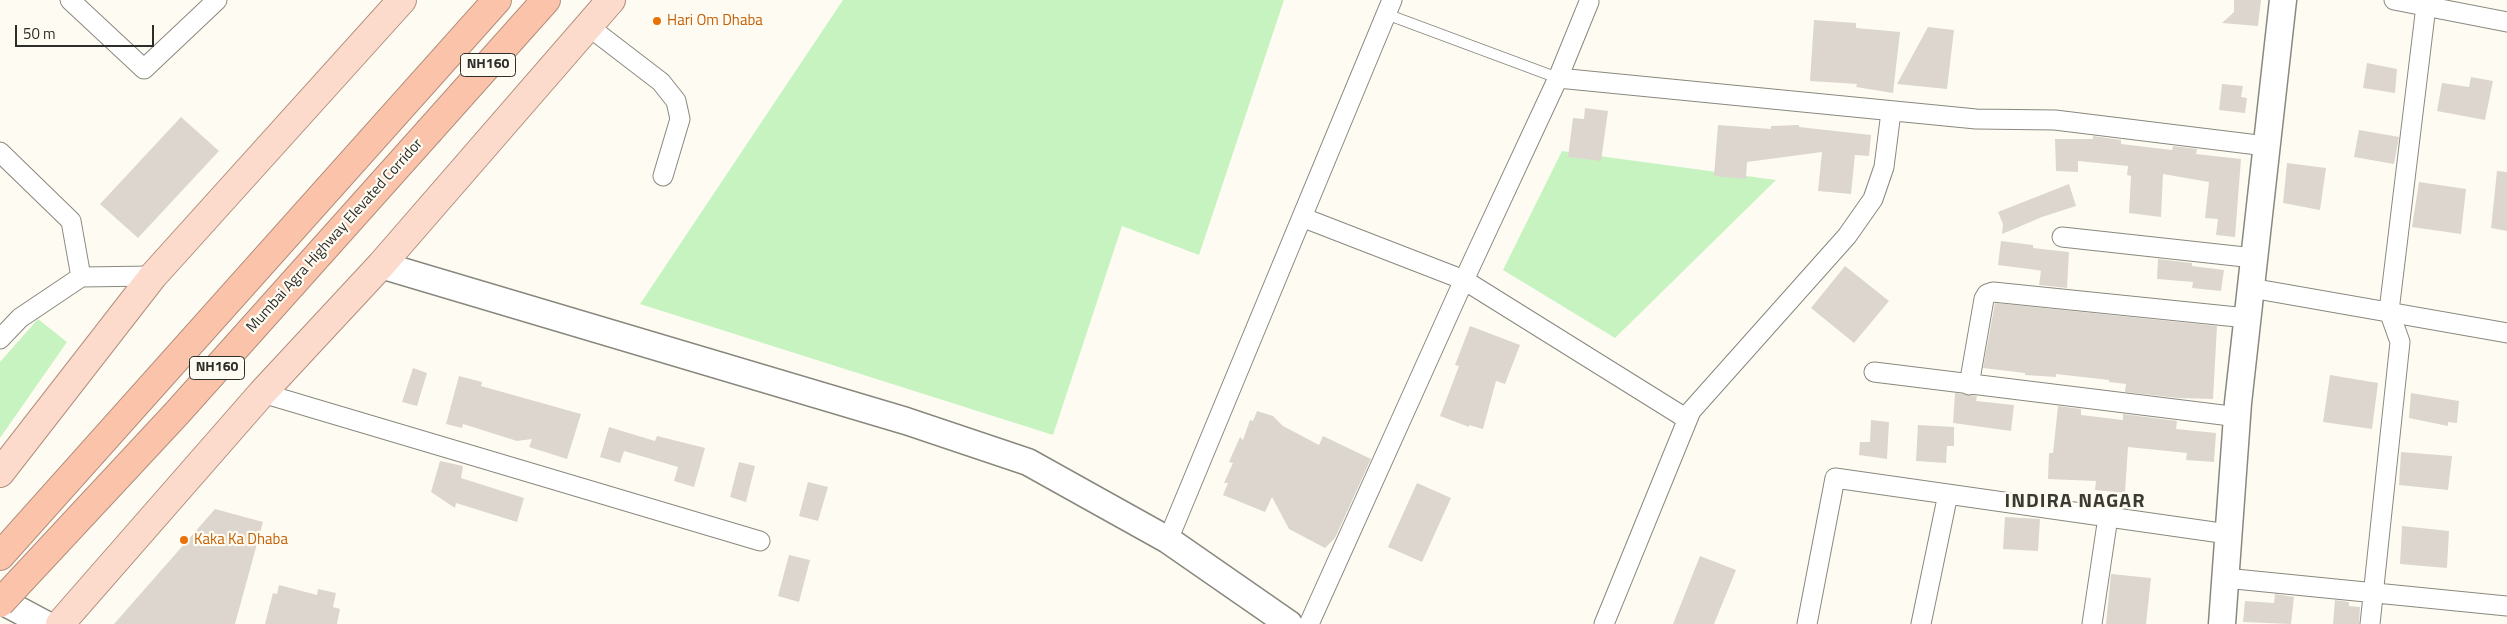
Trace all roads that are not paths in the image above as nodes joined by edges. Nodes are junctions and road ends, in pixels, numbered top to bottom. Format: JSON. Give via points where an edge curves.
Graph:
{"nodes":[{"id":1,"x":70,"y":0,"type":"edge"},
{"id":2,"x":217,"y":0,"type":"edge"},
{"id":3,"x":402,"y":0,"type":"edge"},
{"id":4,"x":497,"y":0,"type":"edge"},
{"id":5,"x":546,"y":0,"type":"edge"},
{"id":6,"x":611,"y":0,"type":"edge"},
{"id":7,"x":2282,"y":0,"type":"edge"},
{"id":8,"x":2394,"y":0,"type":"edge"},
{"id":9,"x":1590,"y":2,"type":"dead end"},
{"id":10,"x":2426,"y":6,"type":"junction"},
{"id":11,"x":1389,"y":7,"type":"edge"},
{"id":12,"x":2507,"y":22,"type":"edge"},
{"id":13,"x":588,"y":26,"type":"junction"},
{"id":14,"x":1558,"y":78,"type":"junction"},
{"id":15,"x":1891,"y":112,"type":"junction"},
{"id":16,"x":2266,"y":146,"type":"junction"},
{"id":17,"x":0,"y":152,"type":"edge"},
{"id":18,"x":663,"y":176,"type":"dead end"},
{"id":19,"x":1304,"y":218,"type":"junction"},
{"id":20,"x":2062,"y":237,"type":"dead end"},
{"id":21,"x":2254,"y":258,"type":"junction"},
{"id":22,"x":381,"y":264,"type":"junction"},
{"id":23,"x":153,"y":276,"type":"junction"},
{"id":24,"x":81,"y":277,"type":"junction"},
{"id":25,"x":1464,"y":280,"type":"junction"},
{"id":26,"x":2251,"y":288,"type":"junction"},
{"id":27,"x":2389,"y":311,"type":"junction"},
{"id":28,"x":2247,"y":318,"type":"junction"},
{"id":29,"x":2507,"y":333,"type":"edge"},
{"id":30,"x":0,"y":339,"type":"edge"},
{"id":31,"x":1874,"y":372,"type":"dead end"},
{"id":32,"x":1969,"y":385,"type":"junction"},
{"id":33,"x":262,"y":393,"type":"junction"},
{"id":34,"x":2239,"y":417,"type":"junction"},
{"id":35,"x":1687,"y":419,"type":"junction"},
{"id":36,"x":0,"y":473,"type":"edge"},
{"id":37,"x":1948,"y":494,"type":"junction"},
{"id":38,"x":2108,"y":516,"type":"junction"},
{"id":39,"x":2228,"y":534,"type":"junction"},
{"id":40,"x":1168,"y":540,"type":"junction"},
{"id":41,"x":760,"y":541,"type":"dead end"},
{"id":42,"x":0,"y":556,"type":"edge"},
{"id":43,"x":2225,"y":578,"type":"junction"},
{"id":44,"x":2373,"y":592,"type":"junction"},
{"id":45,"x":0,"y":601,"type":"edge"},
{"id":46,"x":2507,"y":606,"type":"edge"},
{"id":47,"x":45,"y":624,"type":"edge"},
{"id":48,"x":60,"y":624,"type":"edge"},
{"id":49,"x":1289,"y":624,"type":"edge"},
{"id":50,"x":1309,"y":624,"type":"edge"},
{"id":51,"x":1604,"y":624,"type":"edge"},
{"id":52,"x":1807,"y":624,"type":"edge"},
{"id":53,"x":1921,"y":624,"type":"edge"},
{"id":54,"x":2092,"y":624,"type":"edge"},
{"id":55,"x":2222,"y":624,"type":"edge"},
{"id":56,"x":2370,"y":624,"type":"edge"}],
"edges":[{"from":1,"to":2,"type":"street","via":[[144,69]]},
{"from":3,"to":23,"type":"main road"},
{"from":4,"to":42,"type":"highway","number":"NH160"},
{"from":5,"to":45,"type":"highway","name":"Mumbai Agra Highway Elevated Corridor","number":"NH160","bridge":true,"via":[[184,406]]},
{"from":6,"to":13,"type":"main road"},
{"from":7,"to":16,"type":"street"},
{"from":8,"to":10,"type":"street"},
{"from":9,"to":14,"type":"street"},
{"from":10,"to":12,"type":"street"},
{"from":10,"to":27,"type":"street"},
{"from":11,"to":14,"type":"lane"},
{"from":11,"to":19,"type":"street"},
{"from":13,"to":18,"type":"street","via":[[661,82],[676,101],[680,119]]},
{"from":13,"to":22,"type":"main road"},
{"from":14,"to":15,"type":"street"},
{"from":14,"to":25,"type":"street"},
{"from":15,"to":16,"type":"street","via":[[1976,119],[2055,120]]},
{"from":15,"to":35,"type":"street","via":[[1884,167],[1873,200],[1847,236]]},
{"from":16,"to":21,"type":"street"},
{"from":17,"to":24,"type":"street","via":[[71,221]]},
{"from":19,"to":25,"type":"street"},
{"from":19,"to":40,"type":"street"},
{"from":20,"to":21,"type":"street"},
{"from":21,"to":26,"type":"street"},
{"from":22,"to":33,"type":"main road"},
{"from":22,"to":40,"type":"street","via":[[906,421],[1028,462]]},
{"from":23,"to":24,"type":"street"},
{"from":23,"to":36,"type":"main road"},
{"from":24,"to":30,"type":"street","via":[[20,318]]},
{"from":25,"to":35,"type":"street"},
{"from":25,"to":50,"type":"street"},
{"from":26,"to":27,"type":"street"},
{"from":26,"to":28,"type":"street"},
{"from":27,"to":29,"type":"street"},
{"from":27,"to":44,"type":"street","via":[[2400,342]]},
{"from":28,"to":32,"type":"street","via":[[1992,292],[1984,299]]},
{"from":28,"to":34,"type":"street"},
{"from":31,"to":32,"type":"street"},
{"from":32,"to":34,"type":"street"},
{"from":33,"to":41,"type":"street"},
{"from":33,"to":48,"type":"main road"},
{"from":34,"to":39,"type":"street"},
{"from":35,"to":51,"type":"street"},
{"from":37,"to":38,"type":"street"},
{"from":37,"to":52,"type":"street","via":[[1835,478]]},
{"from":37,"to":53,"type":"street"},
{"from":38,"to":39,"type":"street"},
{"from":38,"to":54,"type":"street"},
{"from":39,"to":43,"type":"street"},
{"from":40,"to":49,"type":"street"},
{"from":43,"to":44,"type":"street"},
{"from":43,"to":55,"type":"street"},
{"from":44,"to":46,"type":"street"},
{"from":44,"to":56,"type":"street"},
{"from":45,"to":47,"type":"street"}]}
